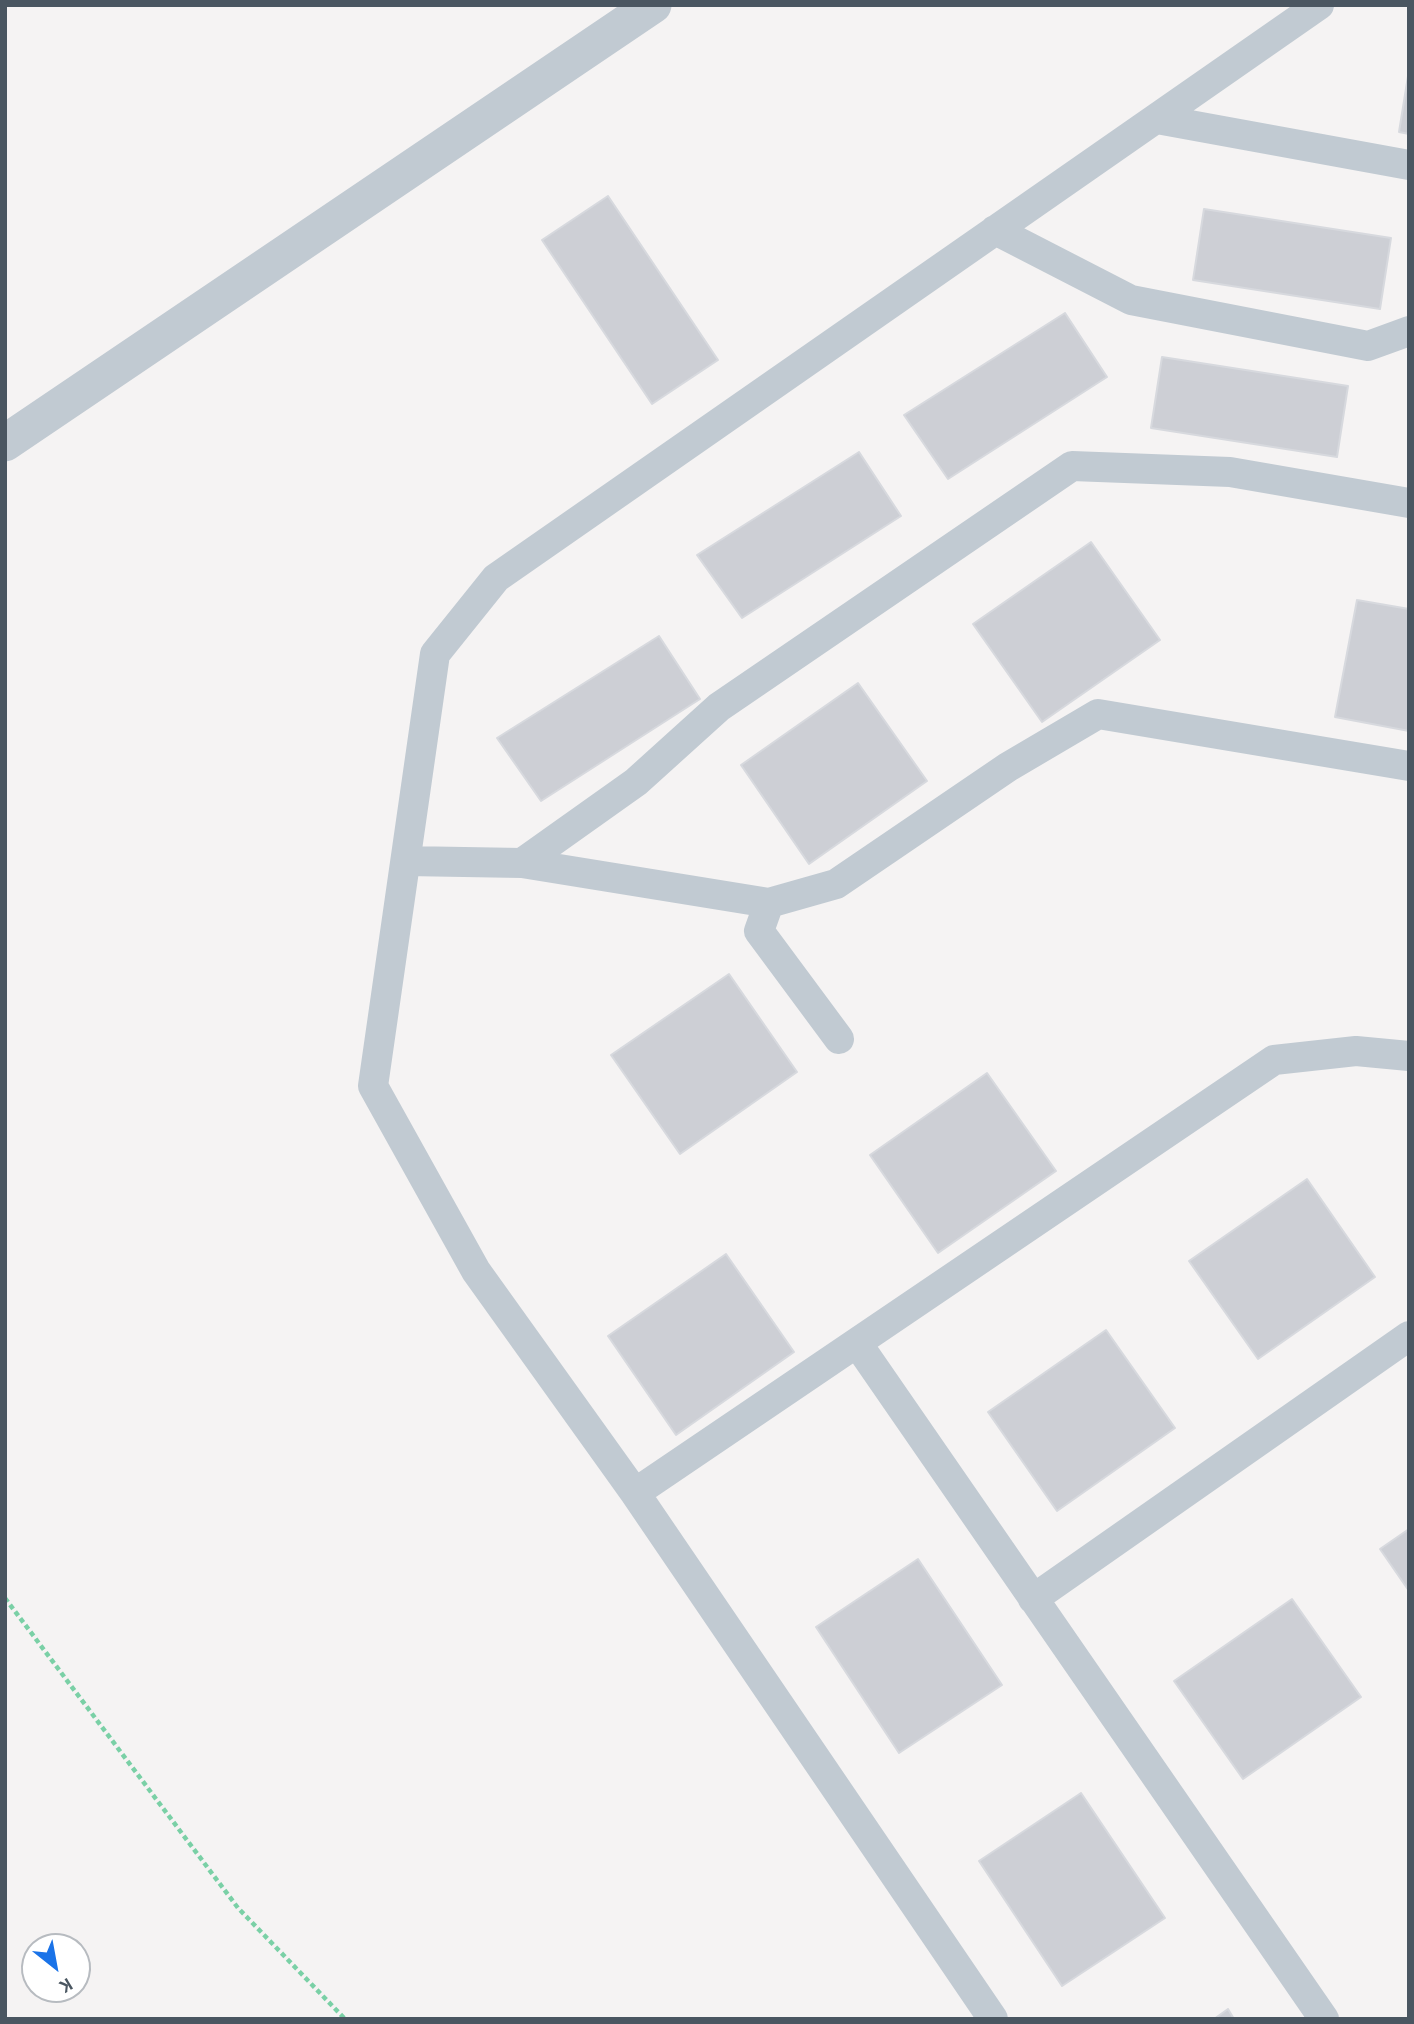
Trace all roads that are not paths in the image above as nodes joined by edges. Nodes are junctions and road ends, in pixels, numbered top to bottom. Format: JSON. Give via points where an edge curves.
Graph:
{"nodes":[{"id":1,"x":653,"y":5,"type":"edge"},
{"id":2,"x":1319,"y":5,"type":"edge"},
{"id":3,"x":1157,"y":119,"type":"junction"},
{"id":4,"x":1409,"y":165,"type":"edge"},
{"id":5,"x":995,"y":230,"type":"junction"},
{"id":6,"x":1409,"y":331,"type":"edge"},
{"id":7,"x":5,"y":443,"type":"edge"},
{"id":8,"x":1409,"y":503,"type":"edge"},
{"id":9,"x":1409,"y":766,"type":"edge"},
{"id":10,"x":406,"y":861,"type":"junction"},
{"id":11,"x":522,"y":863,"type":"junction"},
{"id":12,"x":769,"y":904,"type":"junction"},
{"id":13,"x":839,"y":1039,"type":"dead end"},
{"id":14,"x":1409,"y":1055,"type":"edge"},
{"id":15,"x":1409,"y":1336,"type":"edge"},
{"id":16,"x":857,"y":1343,"type":"junction"},
{"id":17,"x":635,"y":1493,"type":"junction"},
{"id":18,"x":1033,"y":1598,"type":"junction"},
{"id":19,"x":993,"y":2019,"type":"edge"},
{"id":20,"x":1324,"y":2019,"type":"edge"}],
"edges":[{"from":1,"to":7,"type":"street"},
{"from":2,"to":3,"type":"street"},
{"from":3,"to":4,"type":"street"},
{"from":3,"to":5,"type":"street"},
{"from":5,"to":6,"type":"street","via":[[1130,300],[1368,346]]},
{"from":5,"to":10,"type":"street","via":[[496,578],[435,654]]},
{"from":8,"to":11,"type":"street","via":[[1230,472],[1072,466],[719,708],[635,782]]},
{"from":9,"to":12,"type":"street","via":[[1098,714],[1008,767],[836,884]]},
{"from":10,"to":11,"type":"street"},
{"from":10,"to":17,"type":"street","via":[[373,1086],[475,1271]]},
{"from":11,"to":12,"type":"street"},
{"from":12,"to":13,"type":"street","via":[[759,931]]},
{"from":14,"to":16,"type":"street","via":[[1356,1051],[1274,1060]]},
{"from":15,"to":18,"type":"street"},
{"from":16,"to":17,"type":"street"},
{"from":16,"to":18,"type":"street"},
{"from":17,"to":19,"type":"street"},
{"from":18,"to":20,"type":"street"}]}
